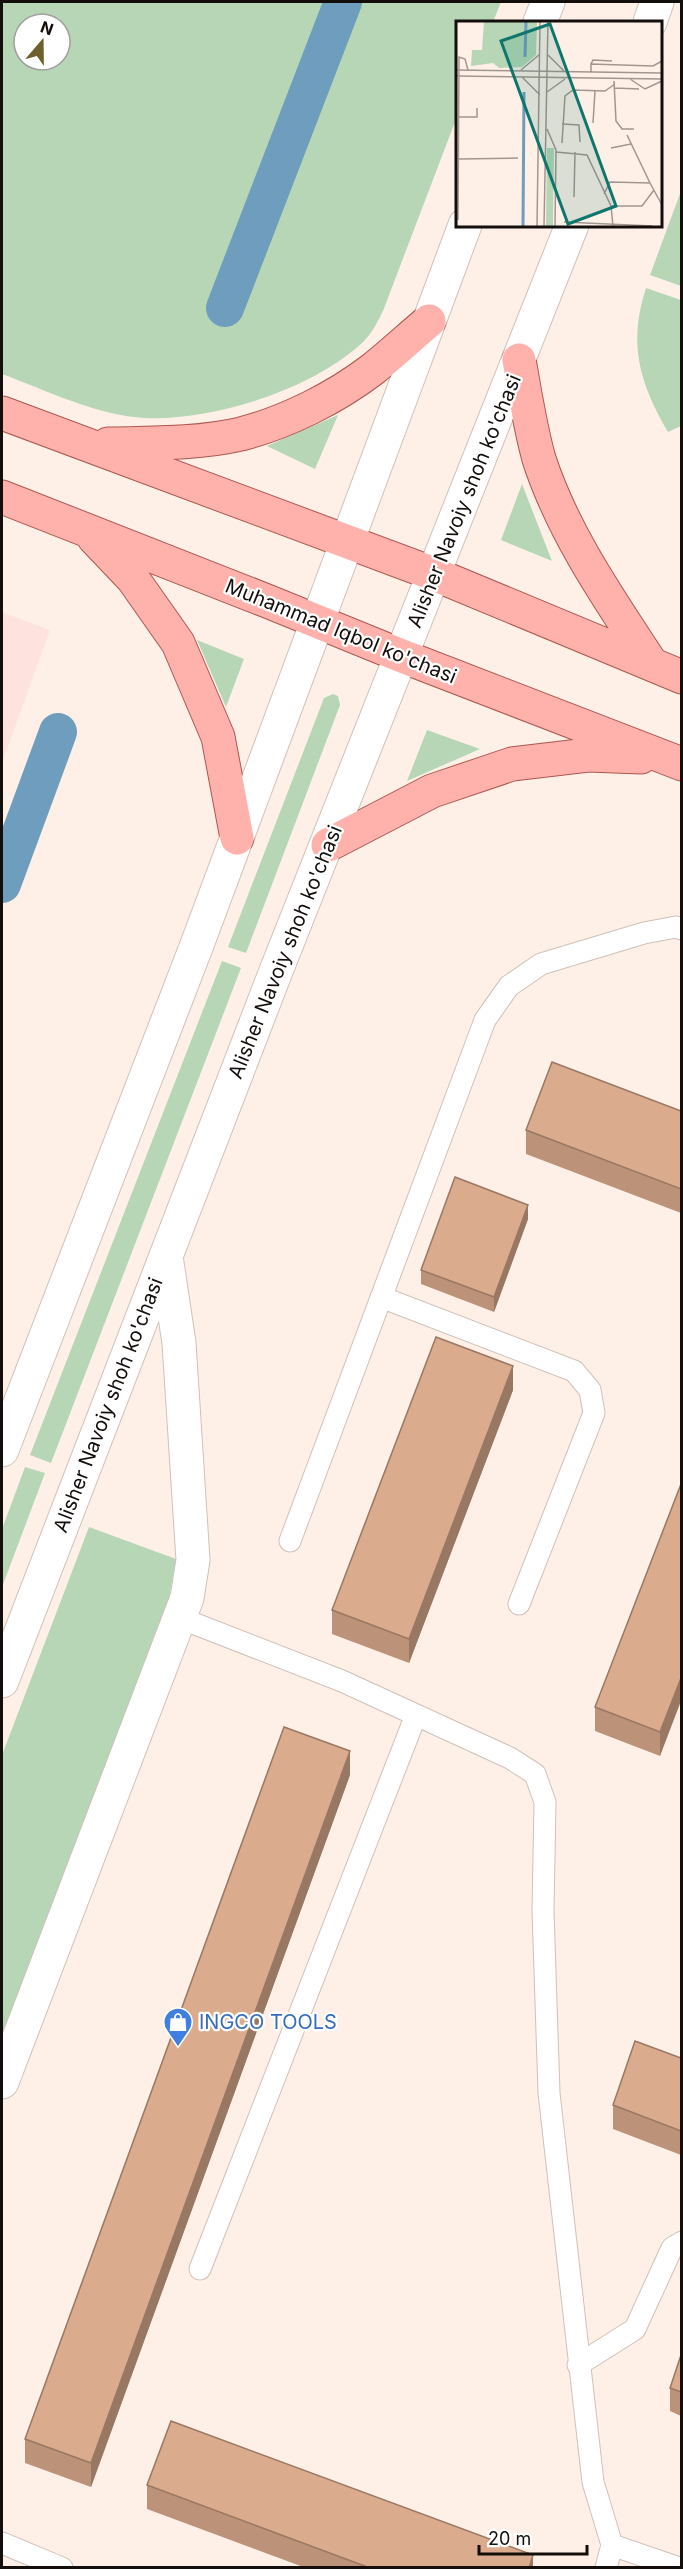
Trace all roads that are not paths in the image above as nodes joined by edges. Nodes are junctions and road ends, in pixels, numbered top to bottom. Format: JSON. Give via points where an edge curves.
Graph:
{"nodes":[{"id":1,"x":548,"y":2,"type":"edge"},
{"id":2,"x":657,"y":2,"type":"edge"},
{"id":3,"x":540,"y":21,"type":"edge"},
{"id":4,"x":650,"y":21,"type":"edge"},
{"id":5,"x":465,"y":226,"type":"edge"},
{"id":6,"x":572,"y":226,"type":"edge"},
{"id":7,"x":429,"y":321,"type":"junction"},
{"id":8,"x":519,"y":360,"type":"junction"},
{"id":9,"x":2,"y":413,"type":"edge"},
{"id":10,"x":88,"y":444,"type":"junction"},
{"id":11,"x":2,"y":497,"type":"edge"},
{"id":12,"x":87,"y":531,"type":"junction"},
{"id":13,"x":347,"y":542,"type":"junction"},
{"id":14,"x":434,"y":574,"type":"junction"},
{"id":15,"x":317,"y":622,"type":"junction"},
{"id":16,"x":402,"y":656,"type":"junction"},
{"id":17,"x":651,"y":663,"type":"junction"},
{"id":18,"x":681,"y":677,"type":"edge"},
{"id":19,"x":674,"y":761,"type":"edge"},
{"id":20,"x":237,"y":838,"type":"junction"},
{"id":21,"x":328,"y":845,"type":"junction"},
{"id":22,"x":681,"y":929,"type":"edge"},
{"id":23,"x":166,"y":1256,"type":"junction"},
{"id":24,"x":381,"y":1297,"type":"junction"},
{"id":25,"x":2,"y":1450,"type":"edge"},
{"id":26,"x":290,"y":1541,"type":"dead end"},
{"id":27,"x":519,"y":1604,"type":"dead end"},
{"id":28,"x":180,"y":1618,"type":"junction"},
{"id":29,"x":2,"y":1681,"type":"edge"},
{"id":30,"x":417,"y":1715,"type":"junction"},
{"id":31,"x":2,"y":2082,"type":"edge"},
{"id":32,"x":681,"y":2242,"type":"edge"},
{"id":33,"x":200,"y":2269,"type":"dead end"},
{"id":34,"x":578,"y":2365,"type":"junction"},
{"id":35,"x":2,"y":2543,"type":"edge"},
{"id":36,"x":612,"y":2545,"type":"junction"},
{"id":37,"x":62,"y":2568,"type":"edge"},
{"id":38,"x":606,"y":2568,"type":"edge"},
{"id":39,"x":680,"y":2568,"type":"edge"}],
"edges":[{"from":1,"to":3,"type":"main road"},
{"from":2,"to":4,"type":"main road"},
{"from":5,"to":7,"type":"main road"},
{"from":6,"to":8,"type":"main road","name":"Alisher Navoiy shoh ko'chasi"},
{"from":7,"to":10,"type":"main road","via":[[351,384],[274,423],[216,438]]},
{"from":7,"to":13,"type":"main road"},
{"from":8,"to":14,"type":"main road","name":"Alisher Navoiy shoh ko'chasi"},
{"from":8,"to":17,"type":"main road","via":[[539,458],[556,502],[593,572]]},
{"from":9,"to":10,"type":"main road"},
{"from":10,"to":13,"type":"main road"},
{"from":11,"to":12,"type":"main road","name":"Muhammad Iqbol ko'chasi"},
{"from":12,"to":15,"type":"main road","name":"Muhammad Iqbol ko'chasi"},
{"from":12,"to":20,"type":"main road","via":[[133,579],[178,643],[218,737]]},
{"from":13,"to":14,"type":"main road"},
{"from":13,"to":15,"type":"main road"},
{"from":14,"to":16,"type":"main road","name":"Alisher Navoiy shoh ko'chasi"},
{"from":14,"to":17,"type":"main road"},
{"from":15,"to":16,"type":"main road","name":"Muhammad Iqbol ko'chasi"},
{"from":15,"to":20,"type":"main road"},
{"from":16,"to":19,"type":"main road","name":"Muhammad Iqbol ko'chasi"},
{"from":16,"to":21,"type":"main road","name":"Alisher Navoiy shoh ko'chasi"},
{"from":17,"to":18,"type":"main road"},
{"from":19,"to":21,"type":"main road","via":[[588,756],[512,764],[432,792]]},
{"from":20,"to":25,"type":"main road"},
{"from":21,"to":23,"type":"main road","name":"Alisher Navoiy shoh ko'chasi"},
{"from":22,"to":24,"type":"lane","via":[[644,933],[542,964],[509,986],[484,1020]]},
{"from":23,"to":28,"type":"main road","via":[[179,1343],[193,1560]]},
{"from":23,"to":29,"type":"main road","name":"Alisher Navoiy shoh ko'chasi"},
{"from":24,"to":26,"type":"lane"},
{"from":24,"to":27,"type":"lane","via":[[574,1371],[590,1390],[594,1413]]},
{"from":28,"to":30,"type":"lane","via":[[342,1680]]},
{"from":28,"to":31,"type":"main road"},
{"from":30,"to":33,"type":"lane"},
{"from":30,"to":34,"type":"lane","via":[[510,1758],[535,1774],[545,1802],[543,1911],[549,2093]]},
{"from":32,"to":34,"type":"lane","via":[[672,2248],[635,2329]]},
{"from":34,"to":36,"type":"lane","via":[[593,2482]]},
{"from":35,"to":37,"type":"lane"},
{"from":36,"to":38,"type":"lane"},
{"from":36,"to":39,"type":"lane"}]}
